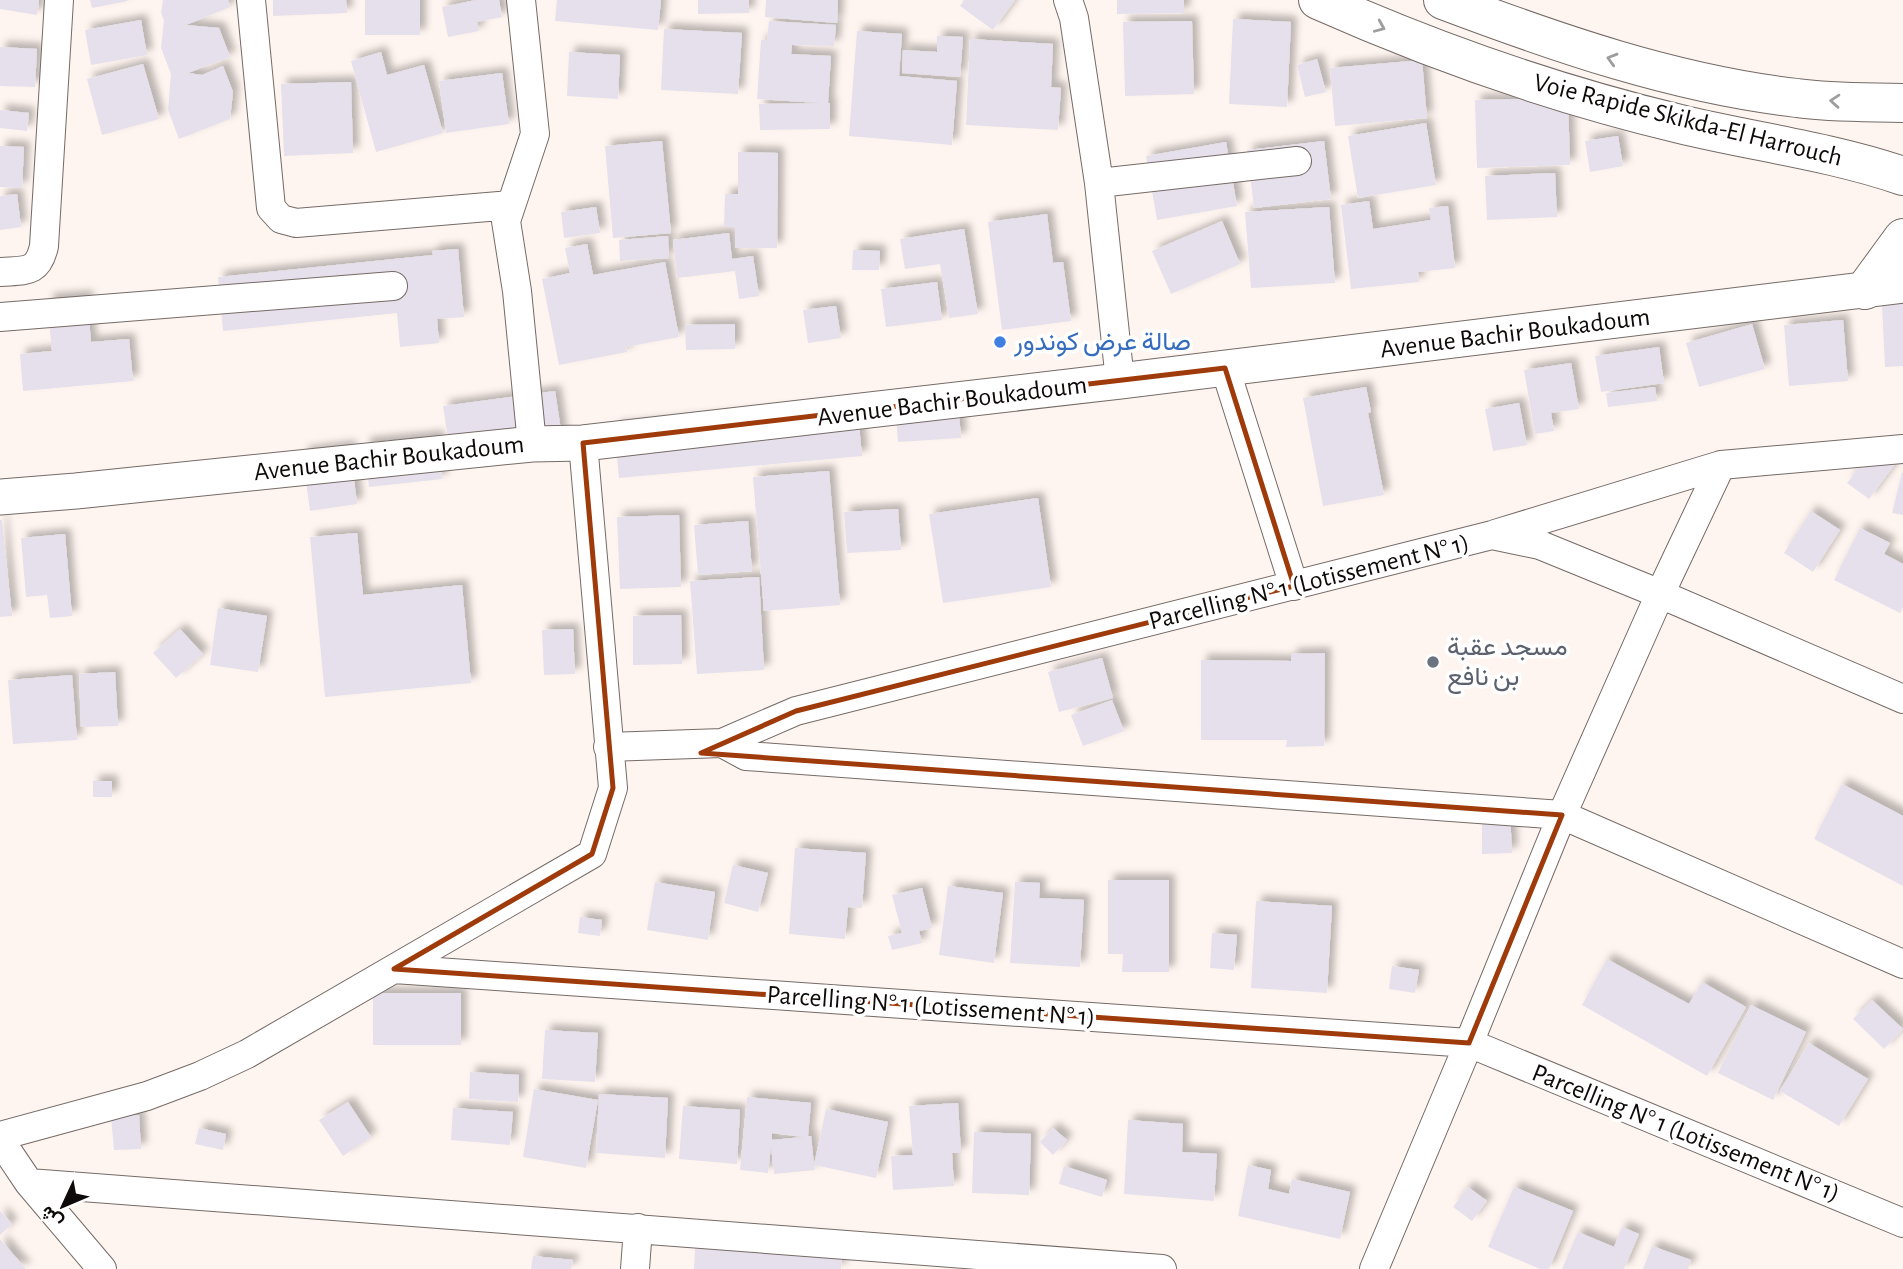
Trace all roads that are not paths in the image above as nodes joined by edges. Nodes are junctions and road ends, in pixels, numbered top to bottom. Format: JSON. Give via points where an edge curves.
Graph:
{"nodes":[{"id":1,"x":59,"y":0,"type":"edge"},
{"id":2,"x":251,"y":0,"type":"edge"},
{"id":3,"x":521,"y":0,"type":"edge"},
{"id":4,"x":1068,"y":0,"type":"edge"},
{"id":5,"x":1318,"y":0,"type":"edge"},
{"id":6,"x":1443,"y":0,"type":"edge"},
{"id":7,"x":1903,"y":103,"type":"edge"},
{"id":8,"x":1297,"y":161,"type":"dead end"},
{"id":9,"x":1863,"y":163,"type":"junction"},
{"id":10,"x":1903,"y":176,"type":"edge"},
{"id":11,"x":1099,"y":183,"type":"junction"},
{"id":12,"x":1903,"y":198,"type":"edge"},
{"id":13,"x":511,"y":205,"type":"junction"},
{"id":14,"x":1903,"y":239,"type":"edge"},
{"id":15,"x":0,"y":272,"type":"edge"},
{"id":16,"x":393,"y":285,"type":"dead end"},
{"id":17,"x":1903,"y":285,"type":"edge"},
{"id":18,"x":1865,"y":290,"type":"junction"},
{"id":19,"x":0,"y":317,"type":"edge"},
{"id":20,"x":1225,"y":368,"type":"junction"},
{"id":21,"x":1120,"y":381,"type":"junction"},
{"id":22,"x":583,"y":443,"type":"junction"},
{"id":23,"x":532,"y":444,"type":"junction"},
{"id":24,"x":1903,"y":449,"type":"edge"},
{"id":25,"x":1721,"y":465,"type":"junction"},
{"id":26,"x":0,"y":497,"type":"edge"},
{"id":27,"x":1492,"y":536,"type":"junction"},
{"id":28,"x":1294,"y":586,"type":"junction"},
{"id":29,"x":1660,"y":594,"type":"junction"},
{"id":30,"x":1903,"y":699,"type":"edge"},
{"id":31,"x":722,"y":743,"type":"junction"},
{"id":32,"x":608,"y":747,"type":"junction"},
{"id":33,"x":1562,"y":815,"type":"junction"},
{"id":34,"x":1903,"y":964,"type":"edge"},
{"id":35,"x":394,"y":969,"type":"junction"},
{"id":36,"x":1469,"y":1043,"type":"junction"},
{"id":37,"x":0,"y":1138,"type":"edge"},
{"id":38,"x":29,"y":1182,"type":"junction"},
{"id":39,"x":1903,"y":1223,"type":"edge"},
{"id":40,"x":638,"y":1228,"type":"junction"},
{"id":41,"x":856,"y":1257,"type":"edge"},
{"id":42,"x":102,"y":1269,"type":"edge"},
{"id":43,"x":635,"y":1269,"type":"edge"},
{"id":44,"x":1162,"y":1269,"type":"edge"},
{"id":45,"x":1374,"y":1269,"type":"edge"}],
"edges":[{"from":1,"to":15,"type":"street","via":[[43,253],[30,270]]},
{"from":2,"to":13,"type":"street","via":[[271,208],[281,219],[296,223]]},
{"from":3,"to":13,"type":"street","via":[[535,134]]},
{"from":4,"to":11,"type":"street"},
{"from":5,"to":9,"type":"highway","name":"Voie Rapide Skikda-El Harrouch","one_way":true,"via":[[1435,49],[1534,83],[1679,124]]},
{"from":7,"to":6,"type":"highway","name":"Voie Rapide Skikda-El Harrouch","one_way":true,"via":[[1798,99],[1725,86],[1599,55]]},
{"from":8,"to":11,"type":"street"},
{"from":9,"to":10,"type":"highway","name":"Voie Rapide Skikda-El Harrouch"},
{"from":9,"to":12,"type":"highway","via":[[1895,185]]},
{"from":11,"to":21,"type":"street"},
{"from":13,"to":23,"type":"street","via":[[506,220]]},
{"from":14,"to":18,"type":"highway"},
{"from":16,"to":19,"type":"street"},
{"from":17,"to":18,"type":"street","name":"Avenue Bachir Boukadoum"},
{"from":18,"to":20,"type":"street","name":"Avenue Bachir Boukadoum"},
{"from":20,"to":21,"type":"street","name":"Avenue Bachir Boukadoum"},
{"from":20,"to":28,"type":"street"},
{"from":21,"to":22,"type":"street","name":"Avenue Bachir Boukadoum"},
{"from":22,"to":23,"type":"street","name":"Avenue Bachir Boukadoum"},
{"from":22,"to":32,"type":"street"},
{"from":23,"to":26,"type":"street","name":"Avenue Bachir Boukadoum"},
{"from":24,"to":25,"type":"street","name":"Parcelling N° 1 (Lotissement N° 1)"},
{"from":25,"to":27,"type":"street","name":"Parcelling N° 1 (Lotissement N° 1)"},
{"from":25,"to":29,"type":"street"},
{"from":27,"to":28,"type":"street","name":"Parcelling N° 1 (Lotissement N° 1)"},
{"from":27,"to":29,"type":"street","name":"Parcelling N° 1 (Lotissement N° 1)","via":[[1540,545]]},
{"from":28,"to":31,"type":"street","name":"Parcelling N° 1 (Lotissement N° 1)","via":[[796,711]]},
{"from":29,"to":30,"type":"street","name":"Parcelling N° 1 (Lotissement N° 1)"},
{"from":29,"to":33,"type":"street"},
{"from":31,"to":32,"type":"street","name":"Parcelling N° 1 (Lotissement N° 1)"},
{"from":31,"to":33,"type":"street","name":"Parcelling N° 1 (Lotissement N° 1)","via":[[746,756]]},
{"from":32,"to":35,"type":"street","via":[[612,788],[592,854]]},
{"from":33,"to":34,"type":"street","name":"Parcelling N° 1 (Lotissement N° 1)"},
{"from":33,"to":36,"type":"street"},
{"from":35,"to":36,"type":"street","name":"Parcelling N° 1 (Lotissement N° 1)"},
{"from":35,"to":37,"type":"street","via":[[200,1076]]},
{"from":36,"to":39,"type":"street","name":"Parcelling N° 1 (Lotissement N° 1)"},
{"from":36,"to":45,"type":"street"},
{"from":37,"to":38,"type":"street"},
{"from":38,"to":40,"type":"street"},
{"from":38,"to":42,"type":"street"},
{"from":40,"to":41,"type":"street"},
{"from":40,"to":43,"type":"street"},
{"from":41,"to":44,"type":"street"}]}
